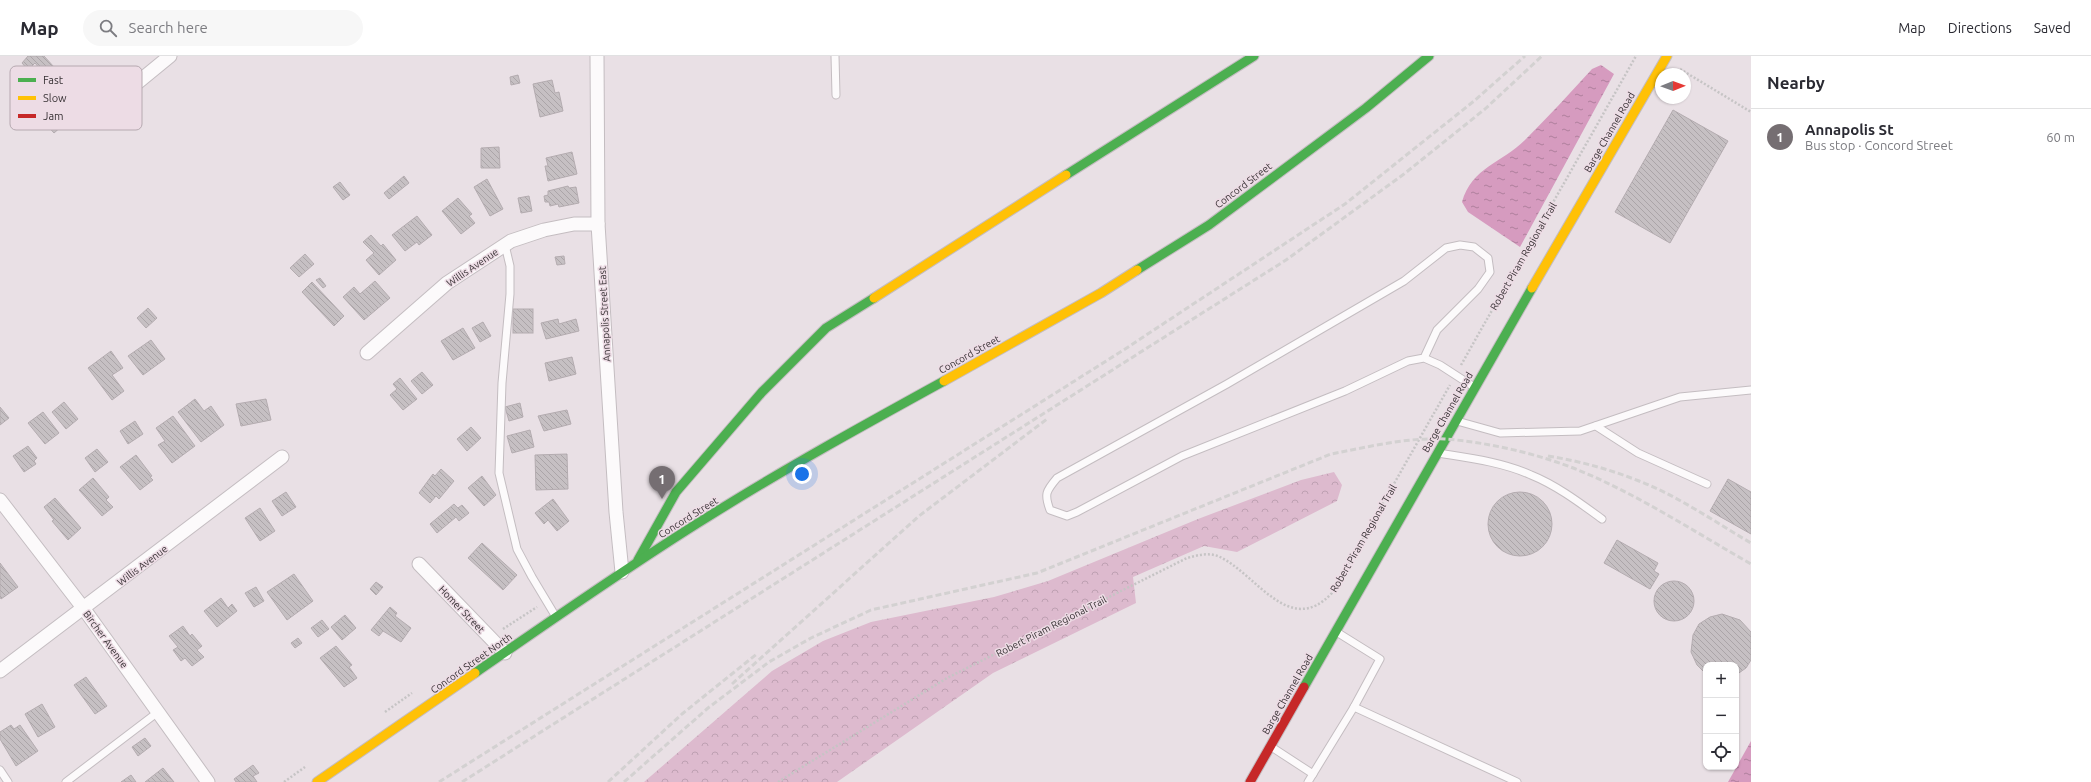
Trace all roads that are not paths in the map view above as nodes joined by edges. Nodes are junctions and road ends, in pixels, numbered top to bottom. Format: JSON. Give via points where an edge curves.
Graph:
{"nodes":[{"id":1,"x":170,"y":56,"type":"edge"},
{"id":2,"x":597,"y":56,"type":"edge"},
{"id":3,"x":835,"y":56,"type":"edge"},
{"id":4,"x":1254,"y":56,"type":"edge"},
{"id":5,"x":1429,"y":56,"type":"edge"},
{"id":6,"x":1667,"y":56,"type":"edge"},
{"id":7,"x":142,"y":79,"type":"edge"},
{"id":8,"x":836,"y":95,"type":"dead end"},
{"id":9,"x":598,"y":224,"type":"junction"},
{"id":10,"x":505,"y":245,"type":"junction"},
{"id":11,"x":366,"y":353,"type":"dead end"},
{"id":12,"x":1424,"y":358,"type":"junction"},
{"id":13,"x":1475,"y":387,"type":"junction"},
{"id":14,"x":1751,"y":390,"type":"edge"},
{"id":15,"x":1454,"y":420,"type":"junction"},
{"id":16,"x":1596,"y":426,"type":"junction"},
{"id":17,"x":1436,"y":453,"type":"junction"},
{"id":18,"x":282,"y":457,"type":"dead end"},
{"id":19,"x":1707,"y":484,"type":"dead end"},
{"id":20,"x":1,"y":503,"type":"edge"},
{"id":21,"x":1602,"y":519,"type":"dead end"},
{"id":22,"x":638,"y":561,"type":"junction"},
{"id":23,"x":419,"y":564,"type":"dead end"},
{"id":24,"x":622,"y":572,"type":"junction"},
{"id":25,"x":84,"y":609,"type":"junction"},
{"id":26,"x":556,"y":617,"type":"junction"},
{"id":27,"x":1335,"y":631,"type":"junction"},
{"id":28,"x":505,"y":653,"type":"junction"},
{"id":29,"x":0,"y":671,"type":"edge"},
{"id":30,"x":1354,"y":707,"type":"junction"},
{"id":31,"x":158,"y":712,"type":"junction"},
{"id":32,"x":1270,"y":746,"type":"junction"},
{"id":33,"x":0,"y":770,"type":"edge"},
{"id":34,"x":1313,"y":774,"type":"junction"},
{"id":35,"x":8,"y":782,"type":"edge"},
{"id":36,"x":66,"y":782,"type":"edge"},
{"id":37,"x":208,"y":782,"type":"edge"},
{"id":38,"x":317,"y":782,"type":"edge"},
{"id":39,"x":1250,"y":782,"type":"edge"},
{"id":40,"x":1308,"y":782,"type":"edge"},
{"id":41,"x":1517,"y":782,"type":"edge"}],
"edges":[{"from":1,"to":7,"type":"street"},
{"from":2,"to":9,"type":"street","name":"Annapolis Street East"},
{"from":3,"to":8,"type":"lane"},
{"from":4,"to":22,"type":"street","name":"Concord Street","via":[[826,328],[762,392],[676,492]]},
{"from":5,"to":22,"type":"street","name":"Concord Street","via":[[1366,108],[1203,229],[1101,293],[843,437]]},
{"from":6,"to":13,"type":"street","name":"Barge Channel Road"},
{"from":9,"to":10,"type":"street","name":"Willis Avenue","via":[[574,224],[531,234]]},
{"from":9,"to":24,"type":"street","name":"Annapolis Street East"},
{"from":10,"to":11,"type":"street","name":"Willis Avenue","via":[[447,283]]},
{"from":10,"to":26,"type":"lane","via":[[510,266],[510,294],[502,383],[500,472],[517,548]]},
{"from":12,"to":12,"type":"lane","via":[[1408,362],[1346,391],[1182,456],[1067,516],[1050,510],[1046,500],[1047,490],[1057,478],[1227,384],[1404,281],[1446,248],[1460,245],[1474,247],[1488,258],[1490,272],[1478,289],[1437,330]]},
{"from":12,"to":13,"type":"lane"},
{"from":13,"to":15,"type":"street","name":"Barge Channel Road"},
{"from":14,"to":16,"type":"lane","via":[[1680,397]]},
{"from":15,"to":16,"type":"lane","via":[[1500,432],[1580,431]]},
{"from":15,"to":17,"type":"street","name":"Barge Channel Road"},
{"from":16,"to":19,"type":"lane","via":[[1638,453]]},
{"from":17,"to":21,"type":"lane","via":[[1488,461],[1531,475],[1578,501]]},
{"from":17,"to":27,"type":"street","name":"Barge Channel Road"},
{"from":18,"to":25,"type":"street","name":"Willis Avenue"},
{"from":20,"to":25,"type":"street","name":"Bircher Avenue"},
{"from":22,"to":24,"type":"street","name":"Concord Street North"},
{"from":23,"to":28,"type":"street","name":"Homer Street"},
{"from":24,"to":26,"type":"street","name":"Concord Street North"},
{"from":25,"to":29,"type":"street","name":"Willis Avenue"},
{"from":25,"to":31,"type":"street","name":"Bircher Avenue"},
{"from":26,"to":28,"type":"street","name":"Concord Street North"},
{"from":27,"to":30,"type":"lane","via":[[1380,660]]},
{"from":27,"to":32,"type":"street","name":"Barge Channel Road"},
{"from":28,"to":38,"type":"street","name":"Concord Street North"},
{"from":30,"to":34,"type":"lane"},
{"from":30,"to":41,"type":"lane"},
{"from":31,"to":36,"type":"lane"},
{"from":31,"to":37,"type":"street","name":"Bircher Avenue"},
{"from":32,"to":34,"type":"lane"},
{"from":32,"to":39,"type":"street","name":"Barge Channel Road"},
{"from":33,"to":35,"type":"lane"},
{"from":34,"to":40,"type":"lane"}]}
